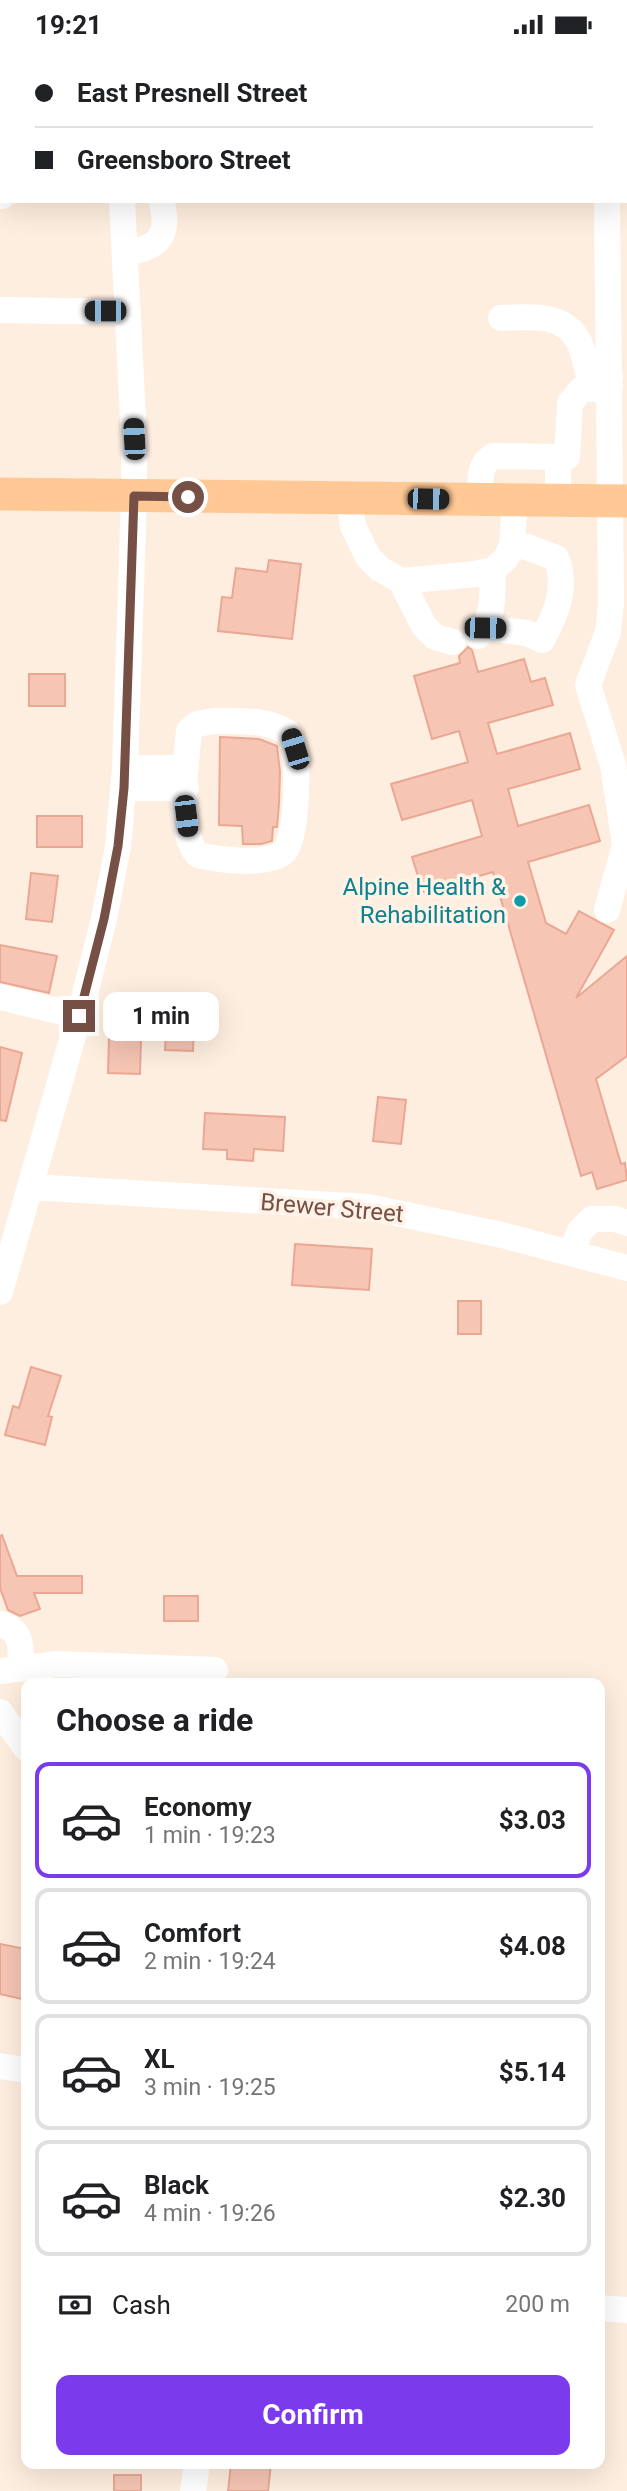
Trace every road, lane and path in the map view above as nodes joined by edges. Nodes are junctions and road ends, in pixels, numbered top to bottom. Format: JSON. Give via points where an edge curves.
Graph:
{"nodes":[{"id":1,"x":156,"y":203,"type":"edge"},
{"id":2,"x":165,"y":203,"type":"edge"},
{"id":3,"x":607,"y":203,"type":"edge"},
{"id":4,"x":122,"y":207,"type":"edge"},
{"id":5,"x":125,"y":253,"type":"junction"},
{"id":6,"x":0,"y":310,"type":"edge"},
{"id":7,"x":128,"y":311,"type":"junction"},
{"id":8,"x":501,"y":318,"type":"dead end"},
{"id":9,"x":610,"y":382,"type":"junction"},
{"id":10,"x":558,"y":457,"type":"junction"},
{"id":11,"x":0,"y":494,"type":"edge"},
{"id":12,"x":134,"y":496,"type":"junction"},
{"id":13,"x":349,"y":499,"type":"junction"},
{"id":14,"x":480,"y":500,"type":"junction"},
{"id":15,"x":515,"y":500,"type":"junction"},
{"id":16,"x":558,"y":500,"type":"junction"},
{"id":17,"x":619,"y":501,"type":"edge"},
{"id":18,"x":513,"y":540,"type":"junction"},
{"id":19,"x":492,"y":570,"type":"junction"},
{"id":20,"x":391,"y":575,"type":"junction"},
{"id":21,"x":472,"y":635,"type":"junction"},
{"id":22,"x":125,"y":778,"type":"junction"},
{"id":23,"x":186,"y":778,"type":"junction"},
{"id":24,"x":607,"y":910,"type":"dead end"},
{"id":25,"x":0,"y":997,"type":"edge"},
{"id":26,"x":79,"y":1016,"type":"junction"},
{"id":27,"x":31,"y":1187,"type":"junction"},
{"id":28,"x":627,"y":1223,"type":"edge"},
{"id":29,"x":571,"y":1253,"type":"junction"},
{"id":30,"x":627,"y":1268,"type":"edge"},
{"id":31,"x":0,"y":1292,"type":"edge"},
{"id":32,"x":0,"y":1624,"type":"edge"},
{"id":33,"x":10,"y":1669,"type":"edge"},
{"id":34,"x":215,"y":1669,"type":"dead end"},
{"id":35,"x":0,"y":1712,"type":"edge"},
{"id":36,"x":21,"y":1741,"type":"edge"},
{"id":37,"x":0,"y":2066,"type":"edge"},
{"id":38,"x":21,"y":2069,"type":"edge"},
{"id":39,"x":605,"y":2308,"type":"edge"},
{"id":40,"x":627,"y":2310,"type":"edge"},
{"id":41,"x":196,"y":2469,"type":"edge"},
{"id":42,"x":193,"y":2491,"type":"edge"}],
"edges":[{"from":1,"to":4,"type":"street"},
{"from":2,"to":5,"type":"street","via":[[165,230],[157,241],[142,251]]},
{"from":3,"to":9,"type":"street"},
{"from":4,"to":5,"type":"street"},
{"from":5,"to":7,"type":"street"},
{"from":6,"to":7,"type":"street"},
{"from":7,"to":12,"type":"street"},
{"from":8,"to":9,"type":"street","via":[[546,317],[564,326],[578,339],[590,378]]},
{"from":9,"to":10,"type":"street","via":[[582,389],[570,404],[567,457]]},
{"from":9,"to":17,"type":"street"},
{"from":10,"to":14,"type":"street","via":[[493,456],[481,467]]},
{"from":10,"to":16,"type":"street"},
{"from":11,"to":12,"type":"main road"},
{"from":12,"to":13,"type":"main road"},
{"from":12,"to":22,"type":"street"},
{"from":13,"to":14,"type":"main road"},
{"from":13,"to":20,"type":"street","via":[[360,543],[368,557]]},
{"from":14,"to":15,"type":"main road"},
{"from":15,"to":16,"type":"main road"},
{"from":15,"to":18,"type":"street"},
{"from":16,"to":17,"type":"main road"},
{"from":17,"to":24,"type":"street","via":[[608,632],[588,685],[612,765],[625,845]]},
{"from":18,"to":19,"type":"street","via":[[506,558]]},
{"from":18,"to":21,"type":"street","via":[[556,558],[561,580],[555,617],[542,640],[527,633]]},
{"from":19,"to":20,"type":"street","via":[[462,575]]},
{"from":19,"to":21,"type":"street","via":[[492,605]]},
{"from":20,"to":21,"type":"street","via":[[435,637]]},
{"from":22,"to":23,"type":"street"},
{"from":22,"to":26,"type":"street","via":[[104,919]]},
{"from":23,"to":23,"type":"street","via":[[188,840],[198,855],[243,861],[268,858],[284,852],[290,844],[295,818],[291,735],[264,724],[197,723],[189,731]]},
{"from":25,"to":26,"type":"street"},
{"from":26,"to":27,"type":"street"},
{"from":27,"to":29,"type":"street","name":"Brewer Street","via":[[368,1207]]},
{"from":27,"to":31,"type":"street"},
{"from":28,"to":29,"type":"street","via":[[592,1219],[580,1231]]},
{"from":29,"to":30,"type":"street","name":"Brewer Street"},
{"from":32,"to":33,"type":"street","via":[[10,1627],[19,1638]]},
{"from":33,"to":34,"type":"street","via":[[57,1664]]},
{"from":35,"to":36,"type":"street"},
{"from":37,"to":38,"type":"street"},
{"from":39,"to":40,"type":"street"},
{"from":41,"to":42,"type":"street"}]}
